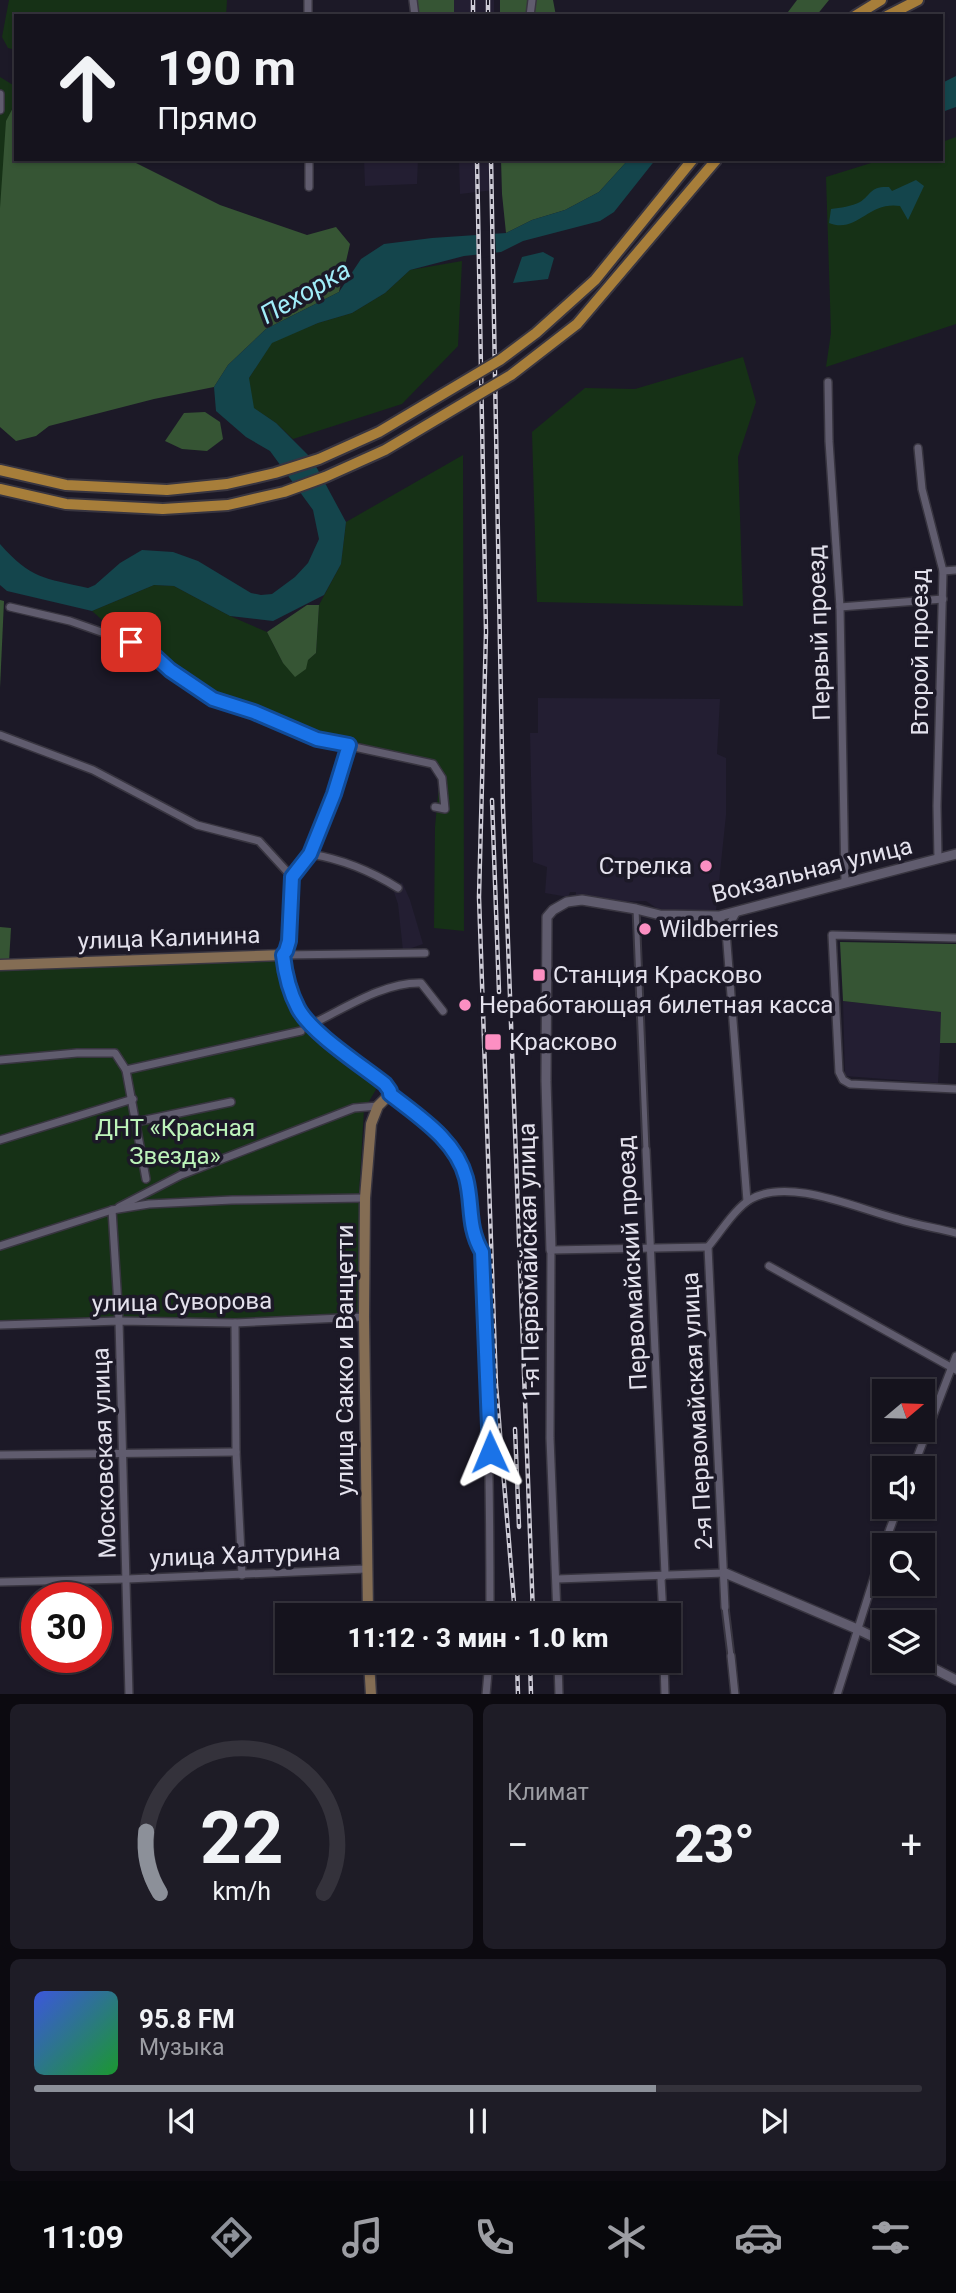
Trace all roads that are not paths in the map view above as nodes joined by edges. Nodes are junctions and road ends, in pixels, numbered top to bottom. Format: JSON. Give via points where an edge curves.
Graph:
{"nodes":[{"id":1,"x":881,"y":0,"type":"edge"},
{"id":2,"x":918,"y":0,"type":"edge"},
{"id":3,"x":858,"y":14,"type":"edge"},
{"id":4,"x":891,"y":14,"type":"edge"},
{"id":5,"x":0,"y":94,"type":"edge"},
{"id":6,"x":0,"y":110,"type":"edge"},
{"id":7,"x":309,"y":161,"type":"edge"},
{"id":8,"x":692,"y":161,"type":"edge"},
{"id":9,"x":715,"y":161,"type":"edge"},
{"id":10,"x":309,"y":187,"type":"dead end"},
{"id":11,"x":828,"y":382,"type":"dead end"},
{"id":12,"x":918,"y":448,"type":"dead end"},
{"id":13,"x":0,"y":470,"type":"edge"},
{"id":14,"x":0,"y":489,"type":"edge"},
{"id":15,"x":956,"y":570,"type":"edge"},
{"id":16,"x":943,"y":571,"type":"junction"},
{"id":17,"x":943,"y":598,"type":"junction"},
{"id":18,"x":10,"y":607,"type":"dead end"},
{"id":19,"x":840,"y":607,"type":"junction"},
{"id":20,"x":0,"y":735,"type":"edge"},
{"id":21,"x":349,"y":745,"type":"junction"},
{"id":22,"x":435,"y":807,"type":"dead end"},
{"id":23,"x":310,"y":854,"type":"junction"},
{"id":24,"x":956,"y":854,"type":"edge"},
{"id":25,"x":938,"y":859,"type":"junction"},
{"id":26,"x":292,"y":877,"type":"junction"},
{"id":27,"x":845,"y":882,"type":"junction"},
{"id":28,"x":398,"y":888,"type":"dead end"},
{"id":29,"x":636,"y":909,"type":"junction"},
{"id":30,"x":553,"y":910,"type":"joint"},
{"id":31,"x":737,"y":911,"type":"junction"},
{"id":32,"x":719,"y":916,"type":"junction"},
{"id":33,"x":726,"y":931,"type":"junction"},
{"id":34,"x":956,"y":938,"type":"edge"},
{"id":35,"x":425,"y":953,"type":"dead end"},
{"id":36,"x":283,"y":955,"type":"junction"},
{"id":37,"x":0,"y":965,"type":"edge"},
{"id":38,"x":443,"y":1011,"type":"dead end"},
{"id":39,"x":306,"y":1028,"type":"junction"},
{"id":40,"x":0,"y":1060,"type":"edge"},
{"id":41,"x":126,"y":1070,"type":"junction"},
{"id":42,"x":956,"y":1089,"type":"edge"},
{"id":43,"x":390,"y":1094,"type":"junction"},
{"id":44,"x":133,"y":1099,"type":"junction"},
{"id":45,"x":231,"y":1102,"type":"dead end"},
{"id":46,"x":378,"y":1106,"type":"junction"},
{"id":47,"x":136,"y":1122,"type":"junction"},
{"id":48,"x":0,"y":1140,"type":"edge"},
{"id":49,"x":646,"y":1150,"type":"joint"},
{"id":50,"x":146,"y":1179,"type":"dead end"},
{"id":51,"x":365,"y":1198,"type":"junction"},
{"id":52,"x":747,"y":1201,"type":"junction"},
{"id":53,"x":112,"y":1210,"type":"junction"},
{"id":54,"x":956,"y":1233,"type":"edge"},
{"id":55,"x":0,"y":1245,"type":"edge"},
{"id":56,"x":650,"y":1247,"type":"junction"},
{"id":57,"x":708,"y":1247,"type":"junction"},
{"id":58,"x":551,"y":1250,"type":"junction"},
{"id":59,"x":769,"y":1266,"type":"dead end"},
{"id":60,"x":364,"y":1317,"type":"junction"},
{"id":61,"x":119,"y":1321,"type":"junction"},
{"id":62,"x":235,"y":1323,"type":"junction"},
{"id":63,"x":0,"y":1325,"type":"edge"},
{"id":64,"x":956,"y":1356,"type":"edge"},
{"id":65,"x":953,"y":1369,"type":"edge"},
{"id":66,"x":236,"y":1452,"type":"junction"},
{"id":67,"x":123,"y":1453,"type":"junction"},
{"id":68,"x":0,"y":1455,"type":"edge"},
{"id":69,"x":918,"y":1456,"type":"edge"},
{"id":70,"x":366,"y":1569,"type":"junction"},
{"id":71,"x":725,"y":1573,"type":"junction"},
{"id":72,"x":665,"y":1574,"type":"junction"},
{"id":73,"x":242,"y":1575,"type":"junction"},
{"id":74,"x":127,"y":1579,"type":"junction"},
{"id":75,"x":557,"y":1579,"type":"junction"},
{"id":76,"x":0,"y":1581,"type":"edge"},
{"id":77,"x":872,"y":1584,"type":"edge"},
{"id":78,"x":367,"y":1603,"type":"edge"},
{"id":79,"x":490,"y":1603,"type":"edge"},
{"id":80,"x":557,"y":1603,"type":"edge"},
{"id":81,"x":662,"y":1603,"type":"edge"},
{"id":82,"x":725,"y":1607,"type":"joint"},
{"id":83,"x":858,"y":1629,"type":"junction"},
{"id":84,"x":872,"y":1636,"type":"edge"},
{"id":85,"x":731,"y":1656,"type":"joint"},
{"id":86,"x":935,"y":1669,"type":"edge"},
{"id":87,"x":369,"y":1673,"type":"edge"},
{"id":88,"x":488,"y":1673,"type":"edge"},
{"id":89,"x":558,"y":1673,"type":"edge"},
{"id":90,"x":664,"y":1673,"type":"edge"},
{"id":91,"x":956,"y":1680,"type":"edge"},
{"id":92,"x":129,"y":1694,"type":"edge"},
{"id":93,"x":370,"y":1694,"type":"edge"},
{"id":94,"x":486,"y":1694,"type":"edge"},
{"id":95,"x":559,"y":1694,"type":"edge"},
{"id":96,"x":665,"y":1694,"type":"edge"},
{"id":97,"x":735,"y":1694,"type":"edge"},
{"id":98,"x":836,"y":1694,"type":"edge"}],
"edges":[{"from":1,"to":3,"type":"main road"},
{"from":2,"to":4,"type":"main road"},
{"from":5,"to":6,"type":"street"},
{"from":7,"to":10,"type":"street"},
{"from":8,"to":13,"type":"main road","bridge":true,"via":[[595,280],[536,333],[500,360],[379,432],[319,459],[227,484],[167,490],[66,485]]},
{"from":9,"to":14,"type":"main road","bridge":true,"via":[[576,324],[511,374],[385,450],[284,492],[228,505],[163,509],[66,504]]},
{"from":11,"to":19,"type":"street","name":"Первый проезд"},
{"from":12,"to":16,"type":"street","name":"Второй проезд","via":[[922,489]]},
{"from":15,"to":16,"type":"street"},
{"from":16,"to":17,"type":"street","name":"Второй проезд"},
{"from":17,"to":19,"type":"street"},
{"from":17,"to":25,"type":"street","name":"Второй проезд"},
{"from":18,"to":21,"type":"street","via":[[145,647],[213,699],[317,739]]},
{"from":19,"to":27,"type":"street","name":"Первый проезд"},
{"from":20,"to":26,"type":"street","via":[[93,770],[197,825],[259,841]]},
{"from":21,"to":22,"type":"street","via":[[433,764],[442,778],[445,809]]},
{"from":21,"to":23,"type":"street"},
{"from":23,"to":26,"type":"street"},
{"from":23,"to":28,"type":"street","via":[[345,863]]},
{"from":24,"to":25,"type":"street","name":"Вокзальная улица"},
{"from":25,"to":27,"type":"street","name":"Вокзальная улица"},
{"from":26,"to":36,"type":"street","via":[[289,941]]},
{"from":27,"to":31,"type":"street","name":"Вокзальная улица"},
{"from":29,"to":30,"type":"street","name":"Вокзальная улица","via":[[582,900]]},
{"from":29,"to":32,"type":"street","name":"Вокзальная улица","via":[[660,915]]},
{"from":29,"to":49,"type":"street","name":"Первомайский проезд"},
{"from":30,"to":58,"type":"street","name":"1-я Первомайская улица","via":[[547,917],[546,1081]]},
{"from":31,"to":32,"type":"street","name":"Вокзальная улица"},
{"from":31,"to":33,"type":"street"},
{"from":32,"to":33,"type":"street"},
{"from":33,"to":52,"type":"street"},
{"from":34,"to":42,"type":"street","via":[[832,934],[839,1072],[844,1080],[850,1084]]},
{"from":35,"to":36,"type":"street","name":"улица Калинина"},
{"from":36,"to":37,"type":"main road","name":"улица Калинина"},
{"from":36,"to":39,"type":"main road"},
{"from":38,"to":39,"type":"street","via":[[421,983],[414,983],[384,990]]},
{"from":39,"to":41,"type":"street"},
{"from":39,"to":43,"type":"main road","via":[[385,1084]]},
{"from":40,"to":41,"type":"street","via":[[115,1053]]},
{"from":41,"to":44,"type":"street"},
{"from":43,"to":46,"type":"main road"},
{"from":43,"to":79,"type":"street","via":[[437,1132],[458,1157],[466,1178],[473,1237],[482,1252]]},
{"from":44,"to":47,"type":"street"},
{"from":44,"to":48,"type":"street"},
{"from":45,"to":47,"type":"street"},
{"from":46,"to":51,"type":"main road","name":"улица Сакко и Ванцетти","via":[[371,1124]]},
{"from":46,"to":53,"type":"street","via":[[354,1108],[181,1175]]},
{"from":47,"to":50,"type":"street"},
{"from":49,"to":56,"type":"street","name":"Первомайский проезд"},
{"from":51,"to":53,"type":"street","via":[[232,1200]]},
{"from":51,"to":60,"type":"main road","name":"улица Сакко и Ванцетти"},
{"from":52,"to":54,"type":"street","via":[[786,1192],[817,1195]]},
{"from":52,"to":57,"type":"street","name":"2-я Первомайская улица"},
{"from":53,"to":55,"type":"street"},
{"from":53,"to":61,"type":"street","name":"Московская улица"},
{"from":56,"to":57,"type":"street"},
{"from":56,"to":58,"type":"street"},
{"from":56,"to":72,"type":"street","name":"Первомайский проезд"},
{"from":57,"to":71,"type":"street","name":"2-я Первомайская улица"},
{"from":58,"to":75,"type":"street","name":"1-я Первомайская улица","via":[[550,1438]]},
{"from":59,"to":65,"type":"street"},
{"from":60,"to":62,"type":"street","name":"улица Суворова"},
{"from":60,"to":70,"type":"main road","name":"улица Сакко и Ванцетти"},
{"from":61,"to":62,"type":"street","name":"улица Суворова"},
{"from":61,"to":63,"type":"street","name":"улица Суворова"},
{"from":61,"to":67,"type":"street","name":"Московская улица"},
{"from":62,"to":66,"type":"street"},
{"from":64,"to":65,"type":"street"},
{"from":65,"to":69,"type":"street"},
{"from":66,"to":67,"type":"street"},
{"from":66,"to":73,"type":"street"},
{"from":67,"to":68,"type":"street"},
{"from":67,"to":74,"type":"street","name":"Московская улица"},
{"from":70,"to":73,"type":"street","name":"улица Халтурина"},
{"from":70,"to":78,"type":"main road","name":"улица Сакко и Ванцетти"},
{"from":71,"to":72,"type":"street"},
{"from":71,"to":82,"type":"street","name":"2-я Первомайская улица"},
{"from":71,"to":83,"type":"street"},
{"from":72,"to":75,"type":"street"},
{"from":72,"to":81,"type":"street","name":"Первомайский проезд","via":[[661,1579]]},
{"from":73,"to":74,"type":"street","name":"улица Халтурина"},
{"from":74,"to":76,"type":"street","name":"улица Халтурина"},
{"from":74,"to":92,"type":"street","name":"Московская улица"},
{"from":75,"to":80,"type":"street","name":"1-я Первомайская улица"},
{"from":77,"to":83,"type":"street"},
{"from":82,"to":85,"type":"street","name":"2-я Первомайская улица"},
{"from":83,"to":84,"type":"street"},
{"from":83,"to":98,"type":"street"},
{"from":85,"to":97,"type":"street","name":"2-я Первомайская улица"},
{"from":86,"to":91,"type":"street"},
{"from":87,"to":93,"type":"main road"},
{"from":88,"to":94,"type":"street"},
{"from":89,"to":95,"type":"street"},
{"from":90,"to":96,"type":"street"}]}
